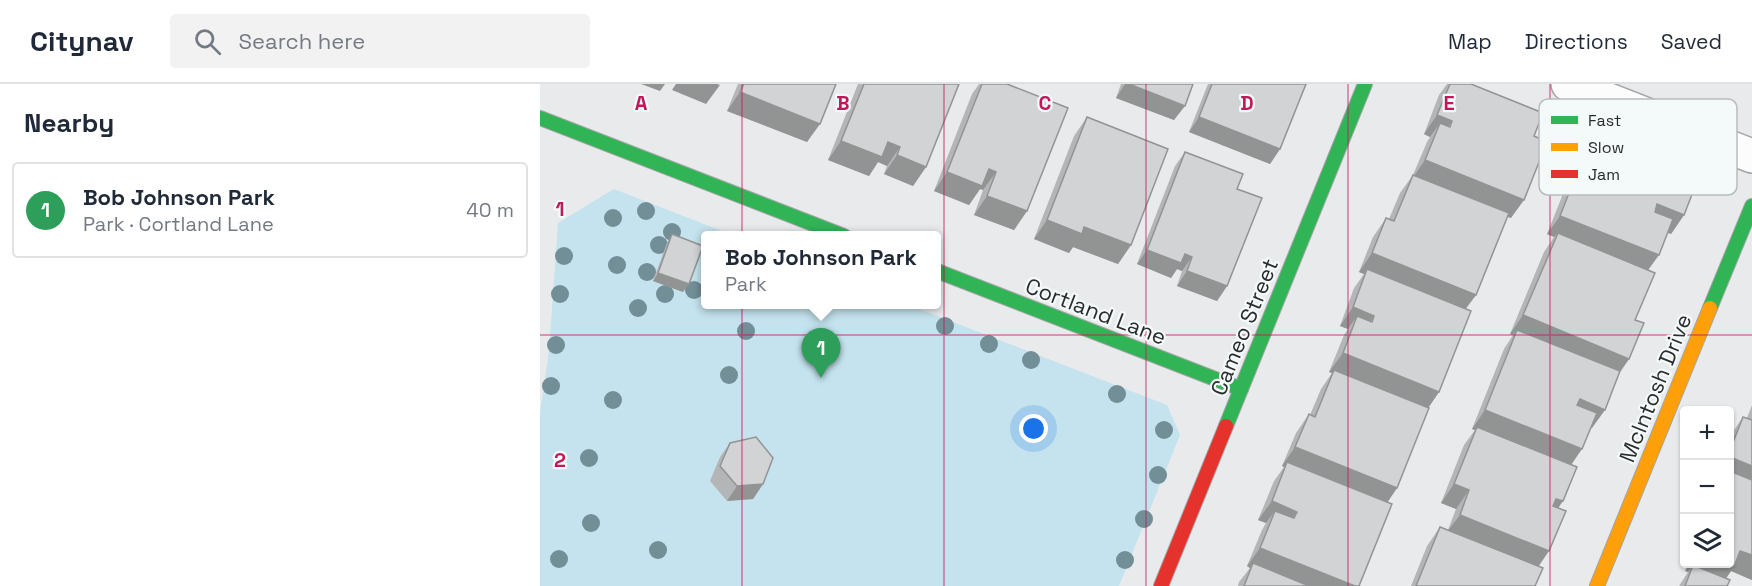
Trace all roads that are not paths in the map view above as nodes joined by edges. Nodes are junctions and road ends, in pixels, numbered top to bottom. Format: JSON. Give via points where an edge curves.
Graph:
{"nodes":[{"id":1,"x":1365,"y":84,"type":"edge"},
{"id":2,"x":1568,"y":84,"type":"edge"},
{"id":3,"x":1606,"y":99,"type":"edge"},
{"id":4,"x":540,"y":118,"type":"edge"},
{"id":5,"x":1737,"y":150,"type":"edge"},
{"id":6,"x":1752,"y":156,"type":"edge"},
{"id":7,"x":1752,"y":206,"type":"edge"},
{"id":8,"x":831,"y":231,"type":"edge"},
{"id":9,"x":941,"y":273,"type":"edge"},
{"id":10,"x":1241,"y":389,"type":"junction"},
{"id":11,"x":1161,"y":586,"type":"edge"},
{"id":12,"x":1597,"y":586,"type":"edge"}],
"edges":[{"from":1,"to":10,"type":"street","name":"Cameo Street"},
{"from":2,"to":3,"type":"street"},
{"from":4,"to":8,"type":"street"},
{"from":5,"to":6,"type":"street"},
{"from":7,"to":12,"type":"street","name":"McIntosh Drive"},
{"from":9,"to":10,"type":"street","name":"Cortland Lane"},
{"from":10,"to":11,"type":"street","name":"Cameo Street"}]}
